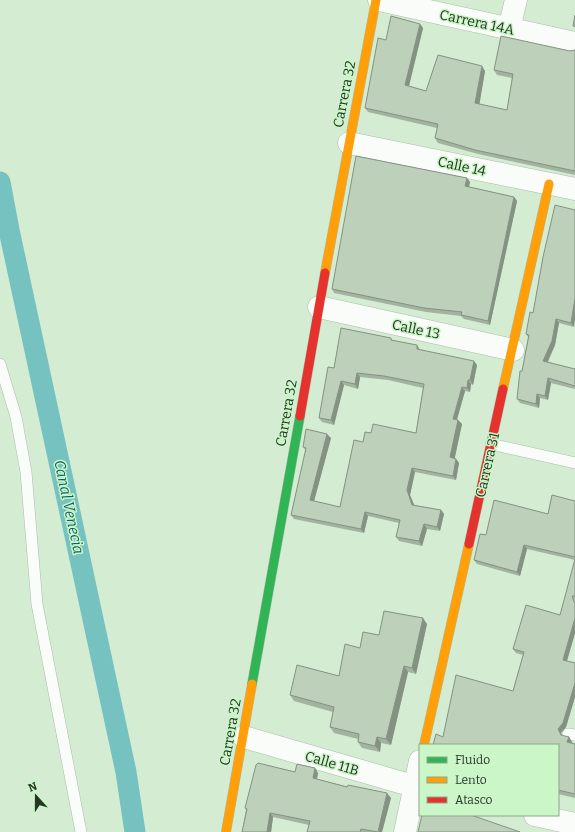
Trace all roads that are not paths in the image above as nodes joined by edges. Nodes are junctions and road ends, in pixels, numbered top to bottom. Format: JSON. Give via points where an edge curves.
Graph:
{"nodes":[{"id":1,"x":377,"y":0,"type":"edge"},
{"id":2,"x":516,"y":0,"type":"edge"},
{"id":3,"x":509,"y":29,"type":"junction"},
{"id":4,"x":575,"y":43,"type":"edge"},
{"id":5,"x":349,"y":143,"type":"junction"},
{"id":6,"x":549,"y":184,"type":"junction"},
{"id":7,"x":575,"y":189,"type":"edge"},
{"id":8,"x":319,"y":307,"type":"junction"},
{"id":9,"x":513,"y":350,"type":"junction"},
{"id":10,"x":0,"y":364,"type":"edge"},
{"id":11,"x":491,"y":444,"type":"junction"},
{"id":12,"x":575,"y":463,"type":"edge"},
{"id":13,"x":244,"y":737,"type":"junction"},
{"id":14,"x":424,"y":744,"type":"edge"},
{"id":15,"x":419,"y":770,"type":"edge"},
{"id":16,"x":417,"y":788,"type":"edge"},
{"id":17,"x":539,"y":816,"type":"edge"},
{"id":18,"x":575,"y":824,"type":"edge"},
{"id":19,"x":80,"y":832,"type":"edge"},
{"id":20,"x":226,"y":832,"type":"edge"},
{"id":21,"x":405,"y":832,"type":"edge"}],
"edges":[{"from":1,"to":3,"type":"street","name":"Carrera 14A"},
{"from":1,"to":5,"type":"street","name":"Carrera 32"},
{"from":2,"to":3,"type":"street"},
{"from":3,"to":4,"type":"street","name":"Carrera 14A"},
{"from":5,"to":6,"type":"street","name":"Calle 14"},
{"from":5,"to":8,"type":"street","name":"Carrera 32"},
{"from":6,"to":7,"type":"street","name":"Calle 14"},
{"from":6,"to":9,"type":"street","name":"Carrera 31"},
{"from":8,"to":9,"type":"street","name":"Calle 13"},
{"from":8,"to":13,"type":"street","name":"Carrera 32"},
{"from":9,"to":11,"type":"street","name":"Carrera 31"},
{"from":10,"to":19,"type":"lane","via":[[16,417],[26,472],[37,604]]},
{"from":11,"to":12,"type":"lane"},
{"from":11,"to":14,"type":"street","name":"Carrera 31"},
{"from":13,"to":16,"type":"street","name":"Calle 11B"},
{"from":13,"to":20,"type":"street","name":"Carrera 32"},
{"from":15,"to":16,"type":"street"},
{"from":16,"to":21,"type":"street"},
{"from":17,"to":18,"type":"street"}]}
